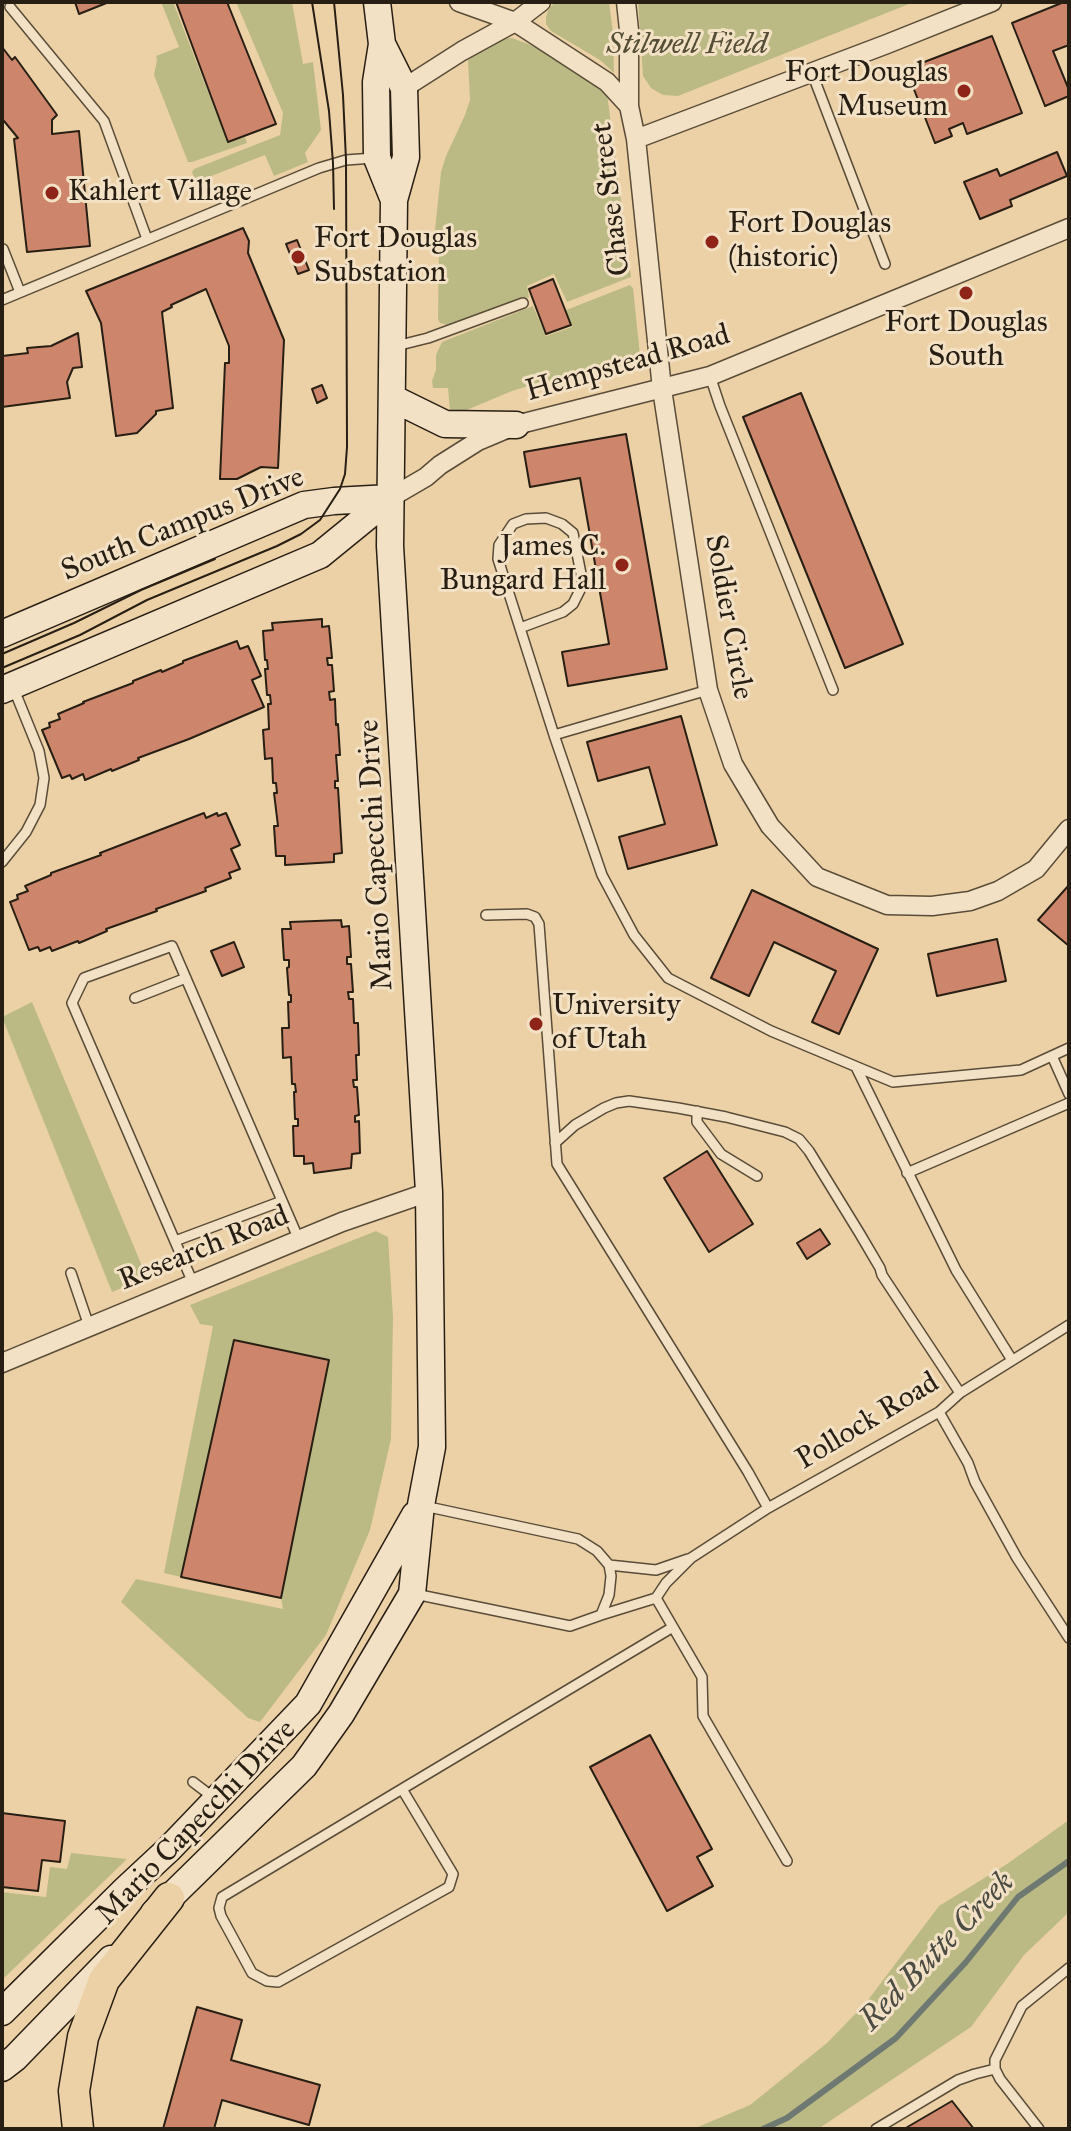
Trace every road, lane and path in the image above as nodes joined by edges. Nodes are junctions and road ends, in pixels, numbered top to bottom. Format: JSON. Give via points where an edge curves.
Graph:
{"nodes":[{"id":1,"x":377,"y":2,"type":"edge"},
{"id":2,"x":459,"y":2,"type":"edge"},
{"id":3,"x":519,"y":2,"type":"edge"},
{"id":4,"x":541,"y":2,"type":"edge"},
{"id":5,"x":626,"y":2,"type":"edge"},
{"id":6,"x":992,"y":2,"type":"edge"},
{"id":7,"x":10,"y":7,"type":"dead end"},
{"id":8,"x":515,"y":22,"type":"junction"},
{"id":9,"x":382,"y":44,"type":"junction"},
{"id":10,"x":812,"y":73,"type":"junction"},
{"id":11,"x":404,"y":88,"type":"junction"},
{"id":12,"x":629,"y":106,"type":"junction"},
{"id":13,"x":636,"y":139,"type":"junction"},
{"id":14,"x":377,"y":158,"type":"junction"},
{"id":15,"x":394,"y":200,"type":"junction"},
{"id":16,"x":1069,"y":228,"type":"edge"},
{"id":17,"x":147,"y":239,"type":"junction"},
{"id":18,"x":2,"y":250,"type":"edge"},
{"id":19,"x":885,"y":264,"type":"dead end"},
{"id":20,"x":20,"y":292,"type":"junction"},
{"id":21,"x":2,"y":300,"type":"edge"},
{"id":22,"x":523,"y":303,"type":"dead end"},
{"id":23,"x":393,"y":347,"type":"junction"},
{"id":24,"x":710,"y":376,"type":"junction"},
{"id":25,"x":662,"y":389,"type":"junction"},
{"id":26,"x":392,"y":398,"type":"junction"},
{"id":27,"x":516,"y":425,"type":"junction"},
{"id":28,"x":390,"y":498,"type":"junction"},
{"id":29,"x":520,"y":628,"type":"junction"},
{"id":30,"x":2,"y":634,"type":"edge"},
{"id":31,"x":7,"y":688,"type":"edge"},
{"id":32,"x":708,"y":690,"type":"junction"},
{"id":33,"x":833,"y":690,"type":"dead end"},
{"id":34,"x":554,"y":735,"type":"junction"},
{"id":35,"x":1069,"y":829,"type":"edge"},
{"id":36,"x":2,"y":862,"type":"edge"},
{"id":37,"x":486,"y":915,"type":"dead end"},
{"id":38,"x":186,"y":978,"type":"junction"},
{"id":39,"x":135,"y":998,"type":"dead end"},
{"id":40,"x":1069,"y":1048,"type":"edge"},
{"id":41,"x":1052,"y":1056,"type":"junction"},
{"id":42,"x":855,"y":1066,"type":"junction"},
{"id":43,"x":1069,"y":1094,"type":"edge"},
{"id":44,"x":1069,"y":1103,"type":"edge"},
{"id":45,"x":697,"y":1111,"type":"junction"},
{"id":46,"x":555,"y":1143,"type":"junction"},
{"id":47,"x":907,"y":1173,"type":"junction"},
{"id":48,"x":757,"y":1176,"type":"dead end"},
{"id":49,"x":429,"y":1192,"type":"junction"},
{"id":50,"x":282,"y":1201,"type":"junction"},
{"id":51,"x":299,"y":1240,"type":"junction"},
{"id":52,"x":175,"y":1241,"type":"junction"},
{"id":53,"x":71,"y":1273,"type":"dead end"},
{"id":54,"x":193,"y":1283,"type":"junction"},
{"id":55,"x":1069,"y":1325,"type":"edge"},
{"id":56,"x":89,"y":1326,"type":"junction"},
{"id":57,"x":1012,"y":1360,"type":"junction"},
{"id":58,"x":2,"y":1363,"type":"edge"},
{"id":59,"x":960,"y":1393,"type":"junction"},
{"id":60,"x":939,"y":1412,"type":"junction"},
{"id":61,"x":421,"y":1505,"type":"junction"},
{"id":62,"x":768,"y":1508,"type":"junction"},
{"id":63,"x":691,"y":1558,"type":"junction"},
{"id":64,"x":609,"y":1565,"type":"junction"},
{"id":65,"x":412,"y":1594,"type":"junction"},
{"id":66,"x":656,"y":1598,"type":"junction"},
{"id":67,"x":601,"y":1615,"type":"junction"},
{"id":68,"x":673,"y":1627,"type":"junction"},
{"id":69,"x":1069,"y":1638,"type":"edge"},
{"id":70,"x":193,"y":1782,"type":"dead end"},
{"id":71,"x":402,"y":1789,"type":"junction"},
{"id":72,"x":217,"y":1800,"type":"junction"},
{"id":73,"x":787,"y":1861,"type":"dead end"},
{"id":74,"x":169,"y":1898,"type":"junction"},
{"id":75,"x":1069,"y":1968,"type":"edge"},
{"id":76,"x":2,"y":2012,"type":"edge"},
{"id":77,"x":2,"y":2068,"type":"edge"},
{"id":78,"x":995,"y":2069,"type":"junction"},
{"id":79,"x":78,"y":2129,"type":"edge"},
{"id":80,"x":876,"y":2129,"type":"edge"},
{"id":81,"x":1039,"y":2129,"type":"edge"}],
"edges":[{"from":1,"to":9,"type":"main road","name":"Mario Capecchi Drive"},
{"from":2,"to":8,"type":"street"},
{"from":3,"to":8,"type":"lane"},
{"from":4,"to":8,"type":"street"},
{"from":5,"to":12,"type":"street","name":"Chase Street"},
{"from":6,"to":10,"type":"street"},
{"from":7,"to":17,"type":"lane","via":[[104,121]]},
{"from":8,"to":11,"type":"street"},
{"from":8,"to":12,"type":"street","via":[[607,82]]},
{"from":9,"to":11,"type":"main road","name":"Mario Capecchi Drive"},
{"from":9,"to":14,"type":"main road","name":"Mario Capecchi Drive","via":[[376,82]]},
{"from":10,"to":13,"type":"street"},
{"from":10,"to":19,"type":"lane"},
{"from":11,"to":15,"type":"main road","name":"Mario Capecchi Drive","via":[[406,157]]},
{"from":12,"to":13,"type":"street","name":"Chase Street"},
{"from":13,"to":25,"type":"street","name":"Chase Street"},
{"from":14,"to":15,"type":"main road","name":"Mario Capecchi Drive"},
{"from":14,"to":17,"type":"lane","via":[[319,168]]},
{"from":15,"to":23,"type":"main road","name":"Mario Capecchi Drive"},
{"from":16,"to":24,"type":"street","name":"Hempstead Road"},
{"from":17,"to":20,"type":"lane"},
{"from":18,"to":20,"type":"lane"},
{"from":20,"to":21,"type":"lane"},
{"from":22,"to":23,"type":"lane"},
{"from":23,"to":26,"type":"main road","name":"Mario Capecchi Drive"},
{"from":24,"to":25,"type":"street","name":"Hempstead Road"},
{"from":24,"to":33,"type":"lane"},
{"from":25,"to":27,"type":"street","name":"Hempstead Road"},
{"from":25,"to":32,"type":"street","name":"Soldier Circle"},
{"from":26,"to":27,"type":"main road","via":[[445,424]]},
{"from":26,"to":28,"type":"main road","name":"Mario Capecchi Drive"},
{"from":27,"to":28,"type":"street","name":"Hempstead Road","via":[[478,441]]},
{"from":28,"to":30,"type":"main road","name":"South Campus Drive","via":[[304,505]]},
{"from":28,"to":31,"type":"main road","via":[[320,555]]},
{"from":28,"to":49,"type":"main road","name":"Mario Capecchi Drive"},
{"from":29,"to":29,"type":"lane","via":[[563,612],[583,584],[573,533],[546,518],[513,524],[499,545],[498,559]]},
{"from":29,"to":34,"type":"lane"},
{"from":31,"to":36,"type":"lane","via":[[39,751],[44,778],[40,805]]},
{"from":32,"to":34,"type":"lane"},
{"from":32,"to":35,"type":"street","name":"Soldier Circle","via":[[733,764],[770,826],[817,877],[887,905],[932,906],[998,891],[1036,869]]},
{"from":34,"to":42,"type":"lane","via":[[602,875],[634,935],[668,978],[771,1031]]},
{"from":37,"to":46,"type":"lane","via":[[527,914],[539,924]]},
{"from":38,"to":39,"type":"lane"},
{"from":38,"to":50,"type":"lane"},
{"from":38,"to":52,"type":"lane","via":[[172,946],[84,978],[72,1003]]},
{"from":40,"to":41,"type":"lane"},
{"from":41,"to":42,"type":"lane","via":[[1021,1070],[893,1082]]},
{"from":41,"to":43,"type":"lane"},
{"from":42,"to":47,"type":"lane"},
{"from":44,"to":47,"type":"lane"},
{"from":45,"to":46,"type":"lane","via":[[616,1103],[575,1125]]},
{"from":45,"to":48,"type":"lane","via":[[697,1122],[721,1154]]},
{"from":45,"to":59,"type":"lane","via":[[799,1139]]},
{"from":46,"to":62,"type":"lane","via":[[557,1164]]},
{"from":47,"to":57,"type":"lane","via":[[956,1270]]},
{"from":49,"to":51,"type":"street","name":"Research Road"},
{"from":49,"to":61,"type":"main road","name":"Mario Capecchi Drive","via":[[432,1447]]},
{"from":50,"to":51,"type":"lane"},
{"from":50,"to":52,"type":"lane"},
{"from":51,"to":54,"type":"street","name":"Research Road"},
{"from":52,"to":54,"type":"lane"},
{"from":53,"to":56,"type":"lane"},
{"from":54,"to":56,"type":"street","name":"Research Road"},
{"from":55,"to":57,"type":"lane","name":"Pollock Road"},
{"from":56,"to":58,"type":"street","name":"Research Road"},
{"from":57,"to":59,"type":"lane","name":"Pollock Road"},
{"from":59,"to":60,"type":"lane","name":"Pollock Road"},
{"from":60,"to":62,"type":"lane","name":"Pollock Road"},
{"from":60,"to":69,"type":"lane","via":[[1017,1558]]},
{"from":61,"to":64,"type":"lane","via":[[578,1539]]},
{"from":61,"to":65,"type":"main road","name":"Mario Capecchi Drive"},
{"from":61,"to":72,"type":"main road","name":"Mario Capecchi Drive","via":[[308,1704]]},
{"from":62,"to":63,"type":"lane","name":"Pollock Road"},
{"from":63,"to":64,"type":"lane","via":[[656,1570]]},
{"from":63,"to":66,"type":"lane"},
{"from":64,"to":67,"type":"lane","via":[[609,1595]]},
{"from":65,"to":67,"type":"lane","via":[[570,1626]]},
{"from":65,"to":74,"type":"main road","name":"Mario Capecchi Drive","via":[[304,1766]]},
{"from":66,"to":67,"type":"lane"},
{"from":66,"to":68,"type":"lane"},
{"from":68,"to":71,"type":"lane"},
{"from":68,"to":73,"type":"lane","via":[[702,1677],[703,1716]]},
{"from":70,"to":72,"type":"lane"},
{"from":71,"to":71,"type":"lane","via":[[222,1897],[221,1916],[252,1973],[278,1982],[449,1887],[453,1874]]},
{"from":72,"to":76,"type":"main road","name":"Mario Capecchi Drive"},
{"from":74,"to":77,"type":"main road","name":"Mario Capecchi Drive"},
{"from":74,"to":79,"type":"main road","via":[[104,1980],[83,2037],[74,2091]]},
{"from":75,"to":78,"type":"lane","via":[[1022,2006]]},
{"from":78,"to":80,"type":"lane","via":[[958,2080]]},
{"from":78,"to":81,"type":"lane"}]}
